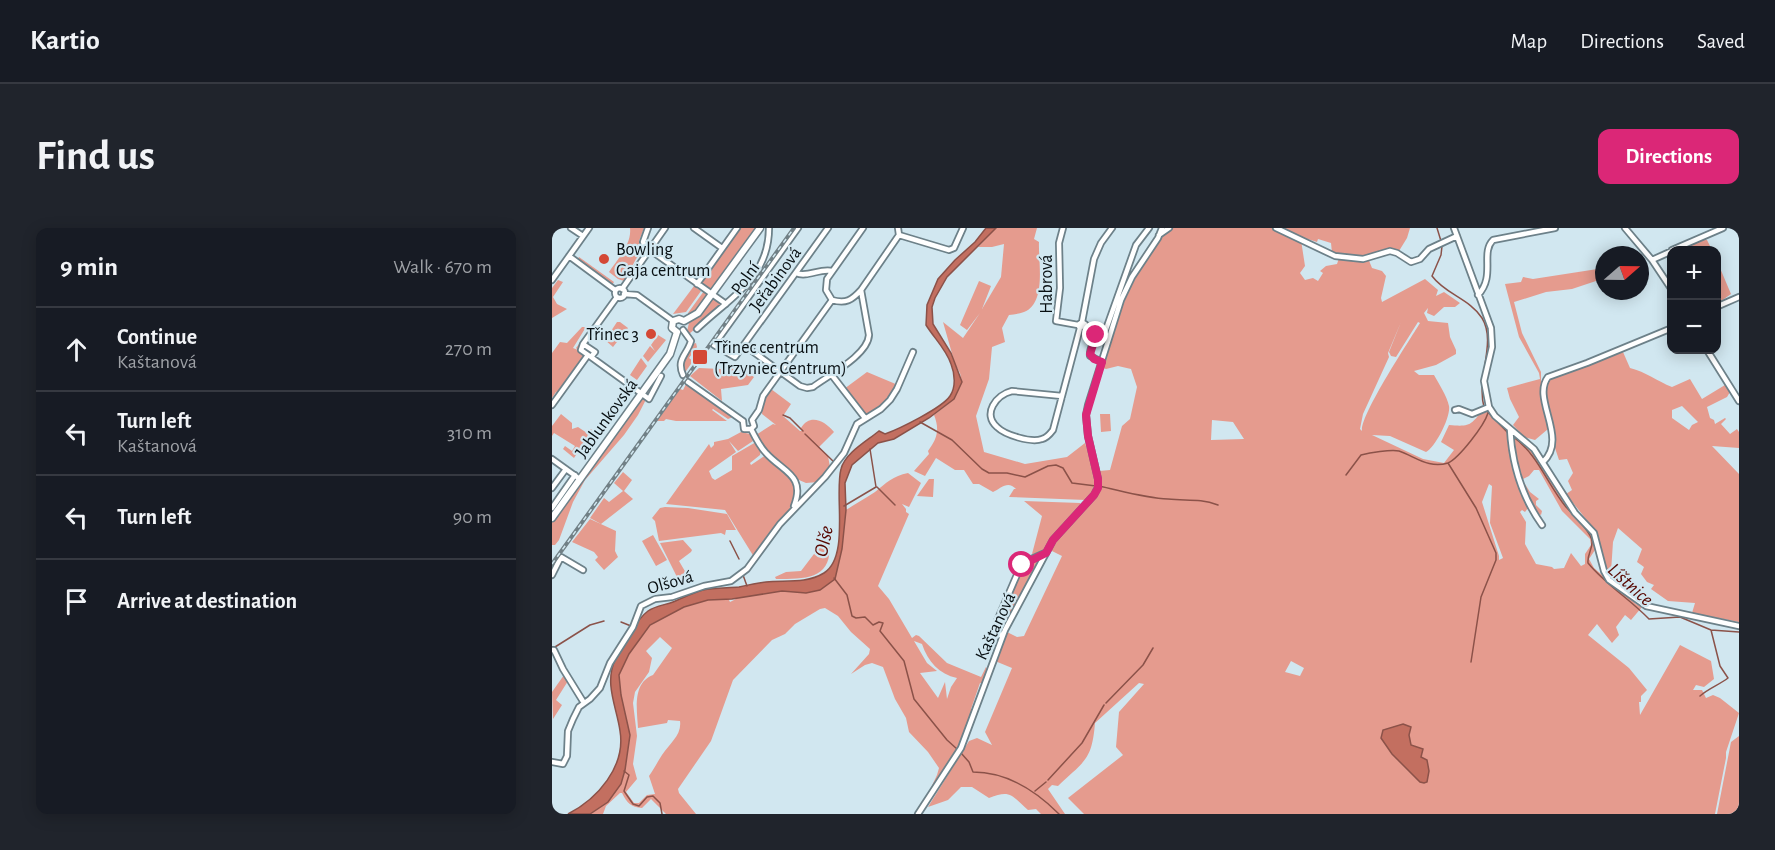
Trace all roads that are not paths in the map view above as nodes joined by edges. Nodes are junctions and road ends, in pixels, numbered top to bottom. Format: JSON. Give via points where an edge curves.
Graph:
{"nodes":[{"id":1,"x":571,"y":228,"type":"edge"},
{"id":2,"x":589,"y":228,"type":"edge"},
{"id":3,"x":648,"y":228,"type":"edge"},
{"id":4,"x":665,"y":228,"type":"edge"},
{"id":5,"x":694,"y":228,"type":"edge"},
{"id":6,"x":736,"y":228,"type":"edge"},
{"id":7,"x":760,"y":228,"type":"edge"},
{"id":8,"x":769,"y":228,"type":"edge"},
{"id":9,"x":798,"y":228,"type":"edge"},
{"id":10,"x":828,"y":228,"type":"edge"},
{"id":11,"x":863,"y":228,"type":"edge"},
{"id":12,"x":898,"y":228,"type":"edge"},
{"id":13,"x":963,"y":228,"type":"edge"},
{"id":14,"x":1063,"y":228,"type":"edge"},
{"id":15,"x":1112,"y":228,"type":"edge"},
{"id":16,"x":1149,"y":228,"type":"edge"},
{"id":17,"x":1162,"y":228,"type":"edge"},
{"id":18,"x":1169,"y":228,"type":"edge"},
{"id":19,"x":1276,"y":228,"type":"edge"},
{"id":20,"x":1454,"y":228,"type":"edge"},
{"id":21,"x":1555,"y":228,"type":"edge"},
{"id":22,"x":1625,"y":228,"type":"edge"},
{"id":23,"x":1723,"y":228,"type":"edge"},
{"id":24,"x":899,"y":235,"type":"junction"},
{"id":25,"x":1159,"y":235,"type":"junction"},
{"id":26,"x":1457,"y":236,"type":"junction"},
{"id":27,"x":583,"y":237,"type":"junction"},
{"id":28,"x":1683,"y":246,"type":"edge"},
{"id":29,"x":722,"y":248,"type":"junction"},
{"id":30,"x":649,"y":250,"type":"junction"},
{"id":31,"x":1667,"y":253,"type":"edge"},
{"id":32,"x":569,"y":256,"type":"junction"},
{"id":33,"x":1652,"y":260,"type":"junction"},
{"id":34,"x":832,"y":271,"type":"junction"},
{"id":35,"x":796,"y":273,"type":"junction"},
{"id":36,"x":552,"y":280,"type":"edge"},
{"id":37,"x":697,"y":284,"type":"junction"},
{"id":38,"x":1667,"y":284,"type":"edge"},
{"id":39,"x":615,"y":290,"type":"junction"},
{"id":40,"x":861,"y":290,"type":"junction"},
{"id":41,"x":623,"y":292,"type":"junction"},
{"id":42,"x":712,"y":295,"type":"junction"},
{"id":43,"x":1478,"y":295,"type":"junction"},
{"id":44,"x":617,"y":297,"type":"junction"},
{"id":45,"x":1739,"y":297,"type":"edge"},
{"id":46,"x":832,"y":300,"type":"junction"},
{"id":47,"x":726,"y":304,"type":"junction"},
{"id":48,"x":1721,"y":305,"type":"edge"},
{"id":49,"x":673,"y":321,"type":"junction"},
{"id":50,"x":684,"y":321,"type":"junction"},
{"id":51,"x":1081,"y":325,"type":"junction"},
{"id":52,"x":697,"y":328,"type":"dead end"},
{"id":53,"x":1667,"y":330,"type":"edge"},
{"id":54,"x":680,"y":331,"type":"junction"},
{"id":55,"x":1105,"y":332,"type":"dead end"},
{"id":56,"x":744,"y":345,"type":"junction"},
{"id":57,"x":913,"y":352,"type":"dead end"},
{"id":58,"x":1710,"y":354,"type":"edge"},
{"id":59,"x":590,"y":356,"type":"junction"},
{"id":60,"x":1102,"y":362,"type":"junction"},
{"id":61,"x":781,"y":372,"type":"junction"},
{"id":62,"x":831,"y":374,"type":"junction"},
{"id":63,"x":682,"y":375,"type":"dead end"},
{"id":64,"x":661,"y":376,"type":"dead end"},
{"id":65,"x":687,"y":382,"type":"dead end"},
{"id":66,"x":641,"y":394,"type":"junction"},
{"id":67,"x":1062,"y":396,"type":"junction"},
{"id":68,"x":1739,"y":401,"type":"edge"},
{"id":69,"x":552,"y":405,"type":"edge"},
{"id":70,"x":1489,"y":408,"type":"junction"},
{"id":71,"x":1455,"y":410,"type":"dead end"},
{"id":72,"x":865,"y":417,"type":"junction"},
{"id":73,"x":752,"y":420,"type":"junction"},
{"id":74,"x":743,"y":421,"type":"junction"},
{"id":75,"x":751,"y":429,"type":"junction"},
{"id":76,"x":1510,"y":429,"type":"junction"},
{"id":77,"x":552,"y":459,"type":"edge"},
{"id":78,"x":1543,"y":462,"type":"junction"},
{"id":79,"x":566,"y":469,"type":"junction"},
{"id":80,"x":578,"y":477,"type":"junction"},
{"id":81,"x":552,"y":488,"type":"edge"},
{"id":82,"x":552,"y":508,"type":"edge"},
{"id":83,"x":793,"y":509,"type":"junction"},
{"id":84,"x":552,"y":518,"type":"edge"},
{"id":85,"x":1542,"y":525,"type":"dead end"},
{"id":86,"x":1046,"y":553,"type":"junction"},
{"id":87,"x":583,"y":570,"type":"dead end"},
{"id":88,"x":552,"y":575,"type":"edge"},
{"id":89,"x":1739,"y":626,"type":"edge"},
{"id":90,"x":1002,"y":637,"type":"junction"},
{"id":91,"x":553,"y":648,"type":"edge"},
{"id":92,"x":584,"y":703,"type":"junction"},
{"id":93,"x":552,"y":762,"type":"edge"},
{"id":94,"x":918,"y":814,"type":"edge"}],
"edges":[{"from":1,"to":27,"type":"street"},
{"from":2,"to":27,"type":"street"},
{"from":3,"to":30,"type":"street","via":[[643,242]]},
{"from":4,"to":30,"type":"street"},
{"from":5,"to":29,"type":"street"},
{"from":6,"to":29,"type":"street"},
{"from":7,"to":42,"type":"main road"},
{"from":8,"to":47,"type":"street","via":[[766,255],[740,292]]},
{"from":9,"to":56,"type":"street","name":"Polní","via":[[714,345],[735,357]]},
{"from":10,"to":35,"type":"street","name":"Jeřabinová"},
{"from":11,"to":34,"type":"street"},
{"from":12,"to":24,"type":"street"},
{"from":13,"to":24,"type":"street","via":[[954,248],[949,250]]},
{"from":14,"to":51,"type":"street","name":"Habrová","via":[[1056,321]]},
{"from":15,"to":51,"type":"street","via":[[1094,258]]},
{"from":16,"to":55,"type":"street","via":[[1136,245]]},
{"from":17,"to":25,"type":"street","name":"Kaštanová"},
{"from":18,"to":25,"type":"street"},
{"from":19,"to":26,"type":"street","via":[[1335,256],[1363,259],[1390,251],[1411,262]]},
{"from":20,"to":26,"type":"street"},
{"from":21,"to":43,"type":"street","via":[[1492,240],[1488,247],[1489,273]]},
{"from":22,"to":33,"type":"street"},
{"from":23,"to":28,"type":"street"},
{"from":24,"to":40,"type":"street"},
{"from":25,"to":60,"type":"street","name":"Kaštanová","via":[[1121,300]]},
{"from":26,"to":43,"type":"street"},
{"from":27,"to":32,"type":"street"},
{"from":29,"to":37,"type":"street"},
{"from":30,"to":37,"type":"street"},
{"from":30,"to":41,"type":"street"},
{"from":31,"to":33,"type":"street"},
{"from":32,"to":36,"type":"street"},
{"from":32,"to":39,"type":"street"},
{"from":33,"to":38,"type":"street"},
{"from":34,"to":35,"type":"street"},
{"from":34,"to":46,"type":"street","via":[[826,283]]},
{"from":35,"to":56,"type":"street","name":"Jeřabinová"},
{"from":37,"to":42,"type":"street"},
{"from":39,"to":41,"type":"street"},
{"from":39,"to":44,"type":"street"},
{"from":40,"to":46,"type":"street","via":[[852,300]]},
{"from":40,"to":62,"type":"street","via":[[869,342]]},
{"from":41,"to":44,"type":"street","via":[[621,298]]},
{"from":41,"to":49,"type":"street","via":[[637,295]]},
{"from":42,"to":47,"type":"street"},
{"from":42,"to":50,"type":"main road","via":[[698,313]]},
{"from":43,"to":70,"type":"street","via":[[1493,338],[1484,381]]},
{"from":44,"to":59,"type":"street","via":[[583,344],[581,350]]},
{"from":45,"to":48,"type":"street"},
{"from":46,"to":61,"type":"street"},
{"from":47,"to":52,"type":"street"},
{"from":49,"to":50,"type":"main road"},
{"from":49,"to":54,"type":"main road","via":[[672,328]]},
{"from":50,"to":54,"type":"main road","name":"Jablunkovská","via":[[685,327]]},
{"from":51,"to":60,"type":"street","via":[[1092,328],[1096,334],[1090,356]]},
{"from":51,"to":67,"type":"street"},
{"from":53,"to":78,"type":"street","via":[[1548,377],[1543,391],[1552,442]]},
{"from":54,"to":63,"type":"street","via":[[691,341],[681,359]]},
{"from":54,"to":66,"type":"main road","name":"Jablunkovská","via":[[670,354]]},
{"from":56,"to":61,"type":"street"},
{"from":57,"to":72,"type":"street","name":"Olšová","via":[[894,394],[881,409]]},
{"from":58,"to":68,"type":"street"},
{"from":59,"to":66,"type":"street"},
{"from":59,"to":69,"type":"street"},
{"from":60,"to":86,"type":"street","name":"Kaštanová","via":[[1086,415],[1098,488]]},
{"from":61,"to":62,"type":"street","via":[[807,388]]},
{"from":61,"to":73,"type":"street"},
{"from":62,"to":72,"type":"street"},
{"from":64,"to":66,"type":"street","via":[[649,399]]},
{"from":65,"to":74,"type":"street"},
{"from":66,"to":80,"type":"main road","name":"Jablunkovská"},
{"from":67,"to":67,"type":"street","via":[[1004,393],[995,401],[993,423],[1005,433],[1041,440],[1053,430]]},
{"from":70,"to":71,"type":"street","via":[[1472,414]]},
{"from":70,"to":76,"type":"street"},
{"from":72,"to":83,"type":"street","name":"Olšová","via":[[831,470]]},
{"from":73,"to":74,"type":"street"},
{"from":73,"to":75,"type":"street"},
{"from":74,"to":75,"type":"street","via":[[744,429]]},
{"from":75,"to":83,"type":"street","via":[[766,454],[796,481],[798,491]]},
{"from":76,"to":78,"type":"street"},
{"from":76,"to":85,"type":"street","via":[[1513,463],[1531,510]]},
{"from":77,"to":79,"type":"street"},
{"from":78,"to":89,"type":"street","via":[[1575,513],[1594,533],[1610,580],[1646,606]]},
{"from":79,"to":80,"type":"street"},
{"from":79,"to":81,"type":"street"},
{"from":80,"to":82,"type":"street"},
{"from":80,"to":84,"type":"main road","name":"Jablunkovská"},
{"from":83,"to":92,"type":"street","name":"Olšová","via":[[750,566],[735,579],[641,606],[600,688]]},
{"from":86,"to":90,"type":"street","name":"Kaštanová"},
{"from":86,"to":90,"type":"street","via":[[1027,561],[1019,570],[997,621]]},
{"from":87,"to":88,"type":"street","via":[[561,557]]},
{"from":90,"to":94,"type":"street","name":"Kaštanová","via":[[961,748]]},
{"from":91,"to":92,"type":"street"},
{"from":92,"to":93,"type":"street","name":"Olšová","via":[[568,731],[563,764]]}]}
